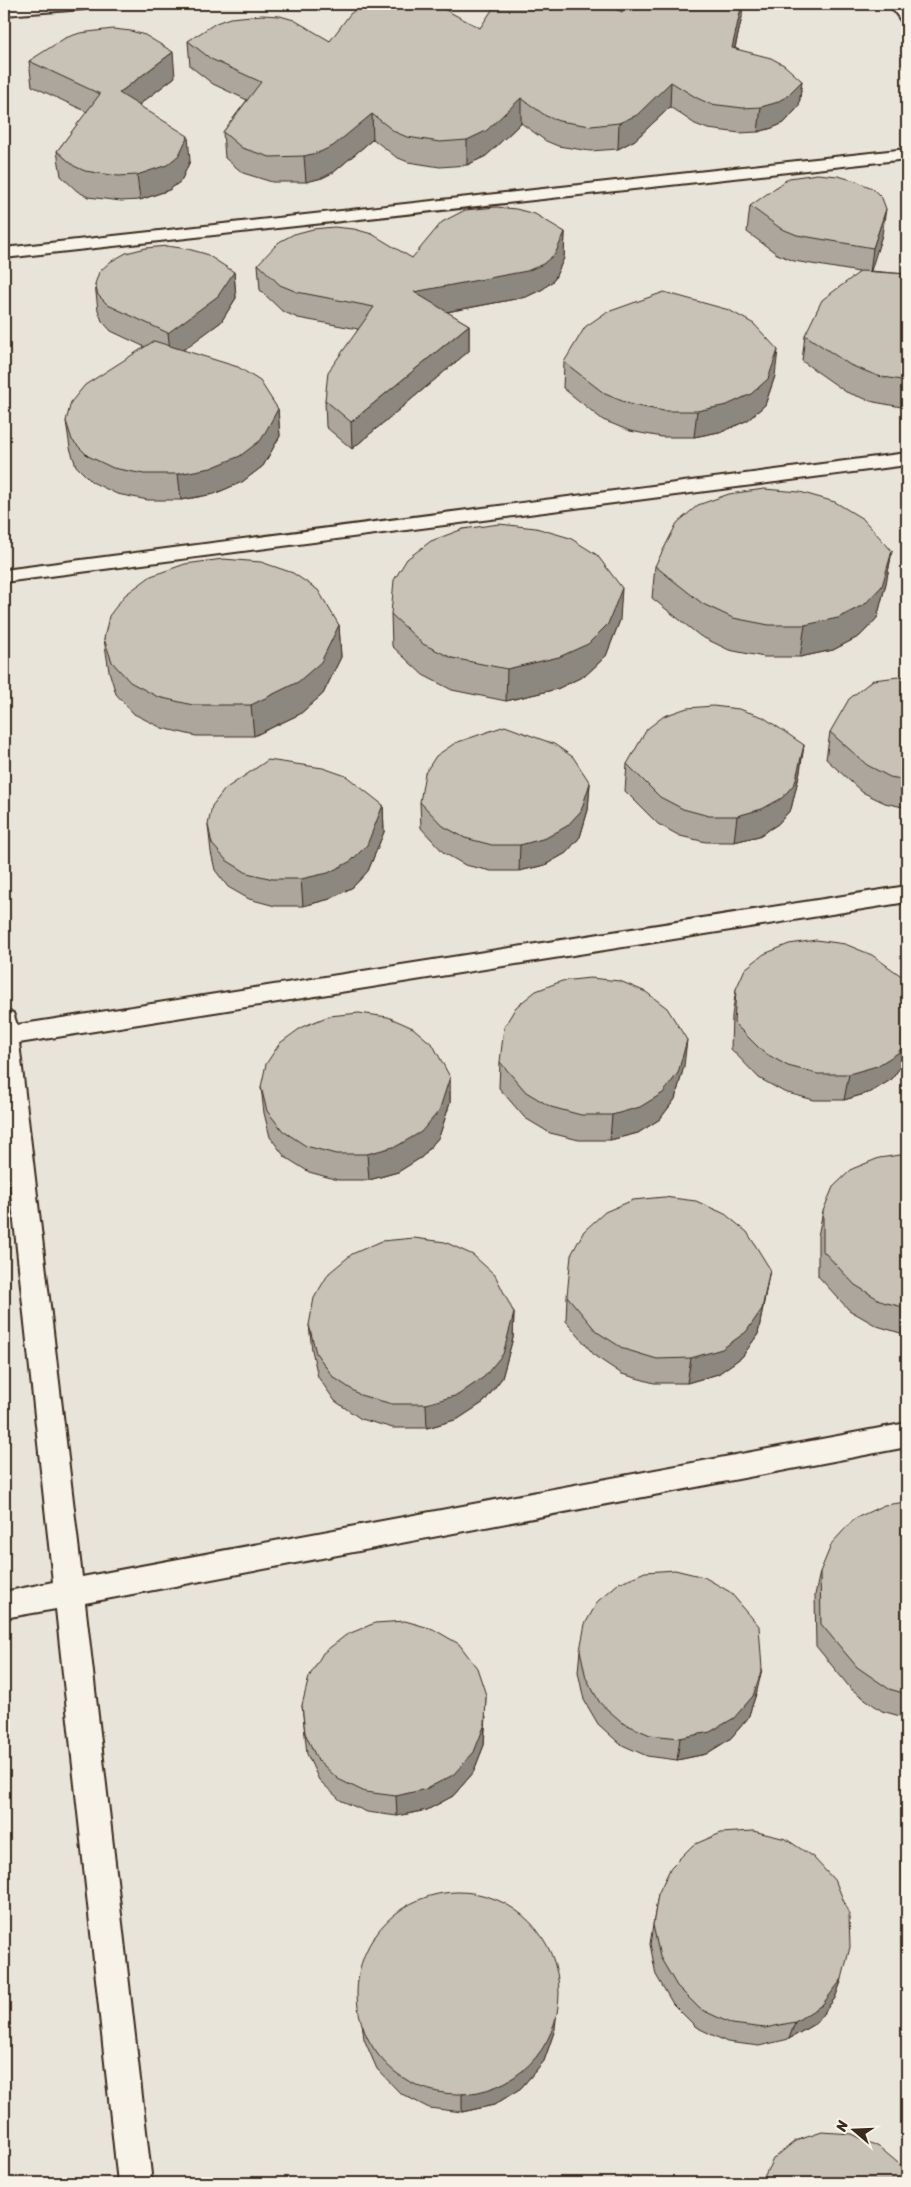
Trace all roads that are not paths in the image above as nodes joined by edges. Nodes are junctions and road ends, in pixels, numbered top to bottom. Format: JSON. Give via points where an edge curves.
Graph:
{"nodes":[{"id":1,"x":84,"y":4,"type":"edge"},
{"id":2,"x":896,"y":4,"type":"edge"},
{"id":3,"x":4,"y":11,"type":"edge"},
{"id":4,"x":907,"y":19,"type":"edge"},
{"id":5,"x":907,"y":154,"type":"edge"},
{"id":6,"x":4,"y":253,"type":"edge"},
{"id":7,"x":907,"y":459,"type":"edge"},
{"id":8,"x":4,"y":576,"type":"edge"},
{"id":9,"x":907,"y":894,"type":"edge"},
{"id":10,"x":5,"y":1028,"type":"edge"},
{"id":11,"x":907,"y":1435,"type":"edge"},
{"id":12,"x":67,"y":1594,"type":"junction"},
{"id":13,"x":4,"y":1605,"type":"edge"},
{"id":14,"x":135,"y":2183,"type":"edge"}],
"edges":[{"from":1,"to":3,"type":"lane"},
{"from":2,"to":4,"type":"lane"},
{"from":5,"to":6,"type":"lane"},
{"from":7,"to":8,"type":"lane"},
{"from":9,"to":10,"type":"lane"},
{"from":10,"to":12,"type":"lane"},
{"from":11,"to":12,"type":"lane"},
{"from":12,"to":13,"type":"lane"},
{"from":12,"to":14,"type":"lane"}]}
